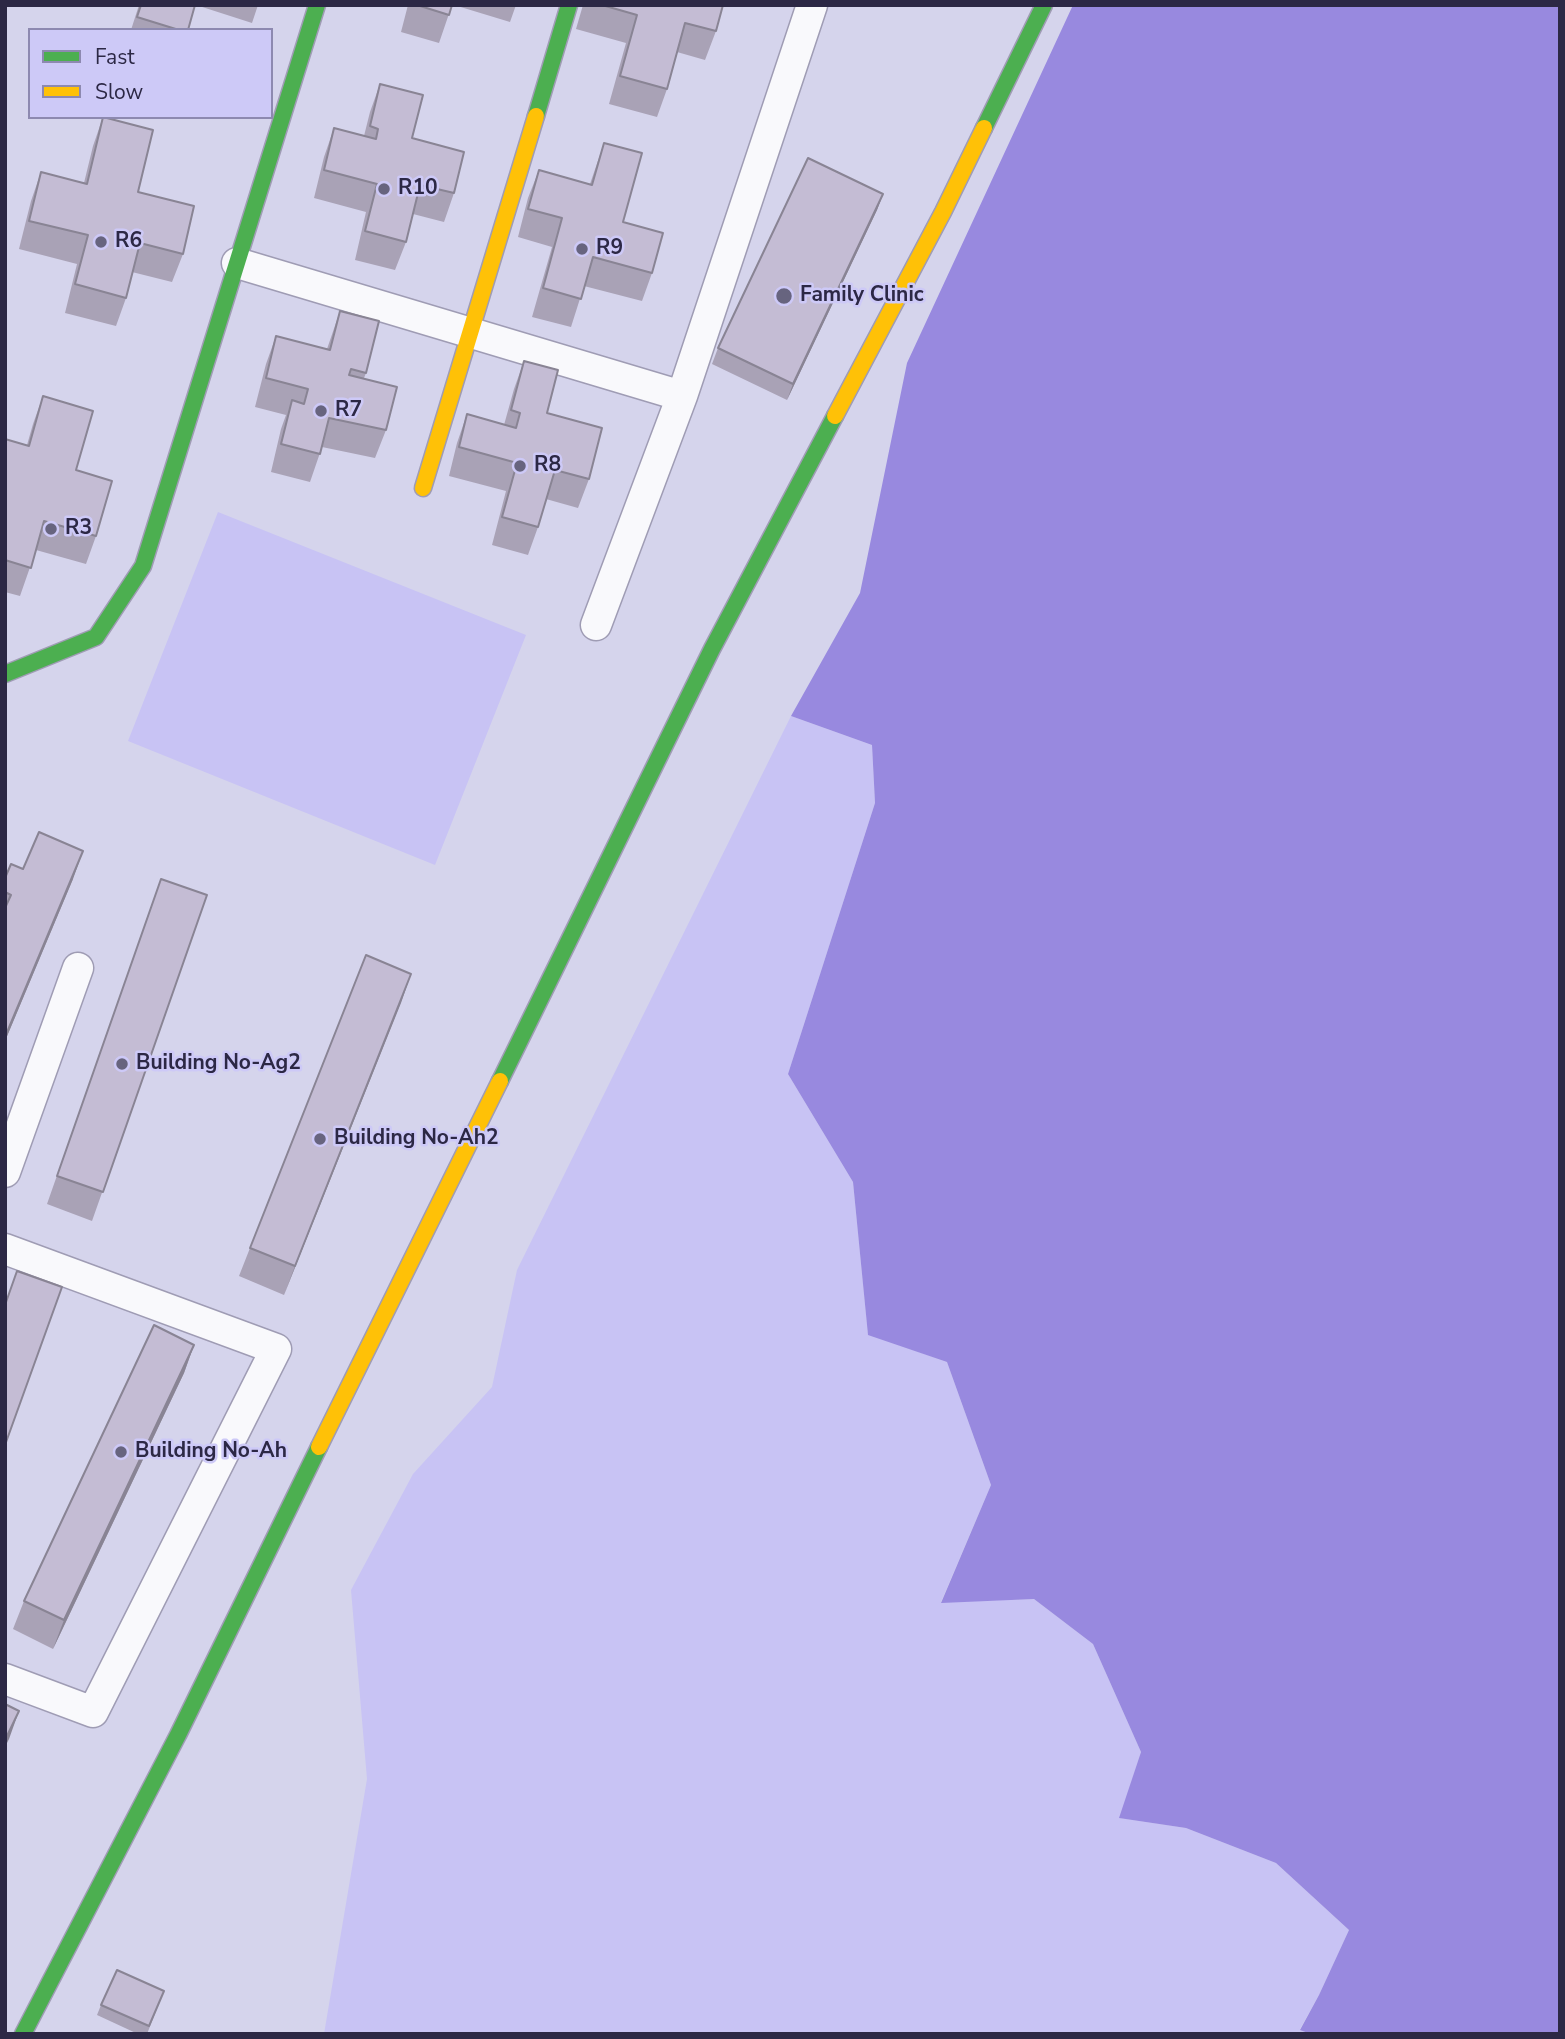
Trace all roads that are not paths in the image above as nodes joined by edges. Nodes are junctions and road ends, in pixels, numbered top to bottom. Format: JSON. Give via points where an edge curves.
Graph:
{"nodes":[{"id":1,"x":317,"y":5,"type":"edge"},
{"id":2,"x":569,"y":5,"type":"edge"},
{"id":3,"x":812,"y":5,"type":"edge"},
{"id":4,"x":1044,"y":5,"type":"edge"},
{"id":5,"x":237,"y":262,"type":"junction"},
{"id":6,"x":470,"y":332,"type":"junction"},
{"id":7,"x":682,"y":396,"type":"junction"},
{"id":8,"x":423,"y":488,"type":"dead end"},
{"id":9,"x":596,"y":625,"type":"dead end"},
{"id":10,"x":5,"y":674,"type":"edge"},
{"id":11,"x":78,"y":968,"type":"dead end"},
{"id":12,"x":5,"y":1172,"type":"edge"},
{"id":13,"x":5,"y":1249,"type":"edge"},
{"id":14,"x":5,"y":1679,"type":"edge"},
{"id":15,"x":23,"y":2034,"type":"edge"}],
"edges":[{"from":1,"to":5,"type":"street"},
{"from":2,"to":6,"type":"street"},
{"from":3,"to":7,"type":"street"},
{"from":4,"to":15,"type":"street","via":[[943,212],[712,649],[178,1735]]},
{"from":5,"to":6,"type":"street"},
{"from":5,"to":10,"type":"street","via":[[143,566],[96,637]]},
{"from":6,"to":7,"type":"street"},
{"from":6,"to":8,"type":"street"},
{"from":7,"to":9,"type":"street"},
{"from":11,"to":12,"type":"street"},
{"from":13,"to":14,"type":"street","via":[[276,1349],[93,1712]]}]}
